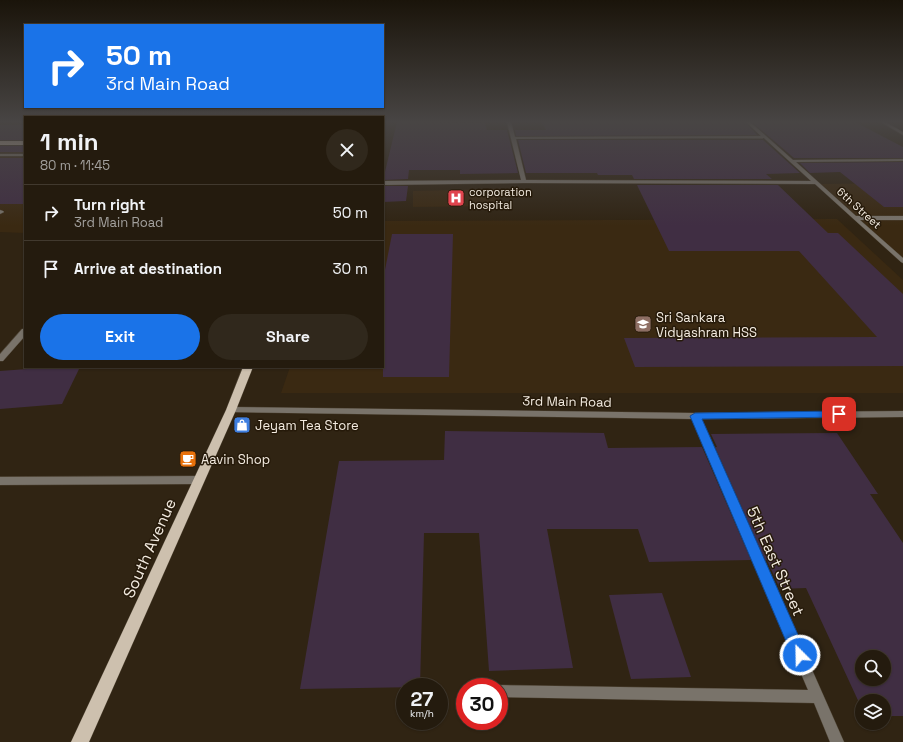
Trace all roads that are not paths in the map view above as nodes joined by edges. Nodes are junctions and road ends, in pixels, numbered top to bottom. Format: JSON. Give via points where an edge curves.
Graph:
{"nodes":[{"id":1,"x":518,"y":157,"type":"edge"},
{"id":2,"x":788,"y":157,"type":"edge"},
{"id":3,"x":903,"y":160,"type":"edge"},
{"id":4,"x":793,"y":161,"type":"junction"},
{"id":5,"x":524,"y":182,"type":"junction"},
{"id":6,"x":384,"y":183,"type":"edge"},
{"id":7,"x":817,"y":183,"type":"junction"},
{"id":8,"x":856,"y":218,"type":"junction"},
{"id":9,"x":903,"y":218,"type":"edge"},
{"id":10,"x":903,"y":261,"type":"edge"},
{"id":11,"x":24,"y":332,"type":"edge"},
{"id":12,"x":0,"y":359,"type":"edge"},
{"id":13,"x":248,"y":368,"type":"edge"},
{"id":14,"x":231,"y":410,"type":"junction"},
{"id":15,"x":903,"y":414,"type":"edge"},
{"id":16,"x":695,"y":416,"type":"junction"},
{"id":17,"x":0,"y":480,"type":"edge"},
{"id":18,"x":199,"y":480,"type":"junction"},
{"id":19,"x":508,"y":691,"type":"edge"},
{"id":20,"x":818,"y":697,"type":"junction"},
{"id":21,"x":78,"y":742,"type":"edge"},
{"id":22,"x":837,"y":742,"type":"edge"}],
"edges":[{"from":1,"to":5,"type":"street"},
{"from":2,"to":4,"type":"street","name":"6th Street"},
{"from":3,"to":4,"type":"street"},
{"from":4,"to":7,"type":"street","name":"6th Street"},
{"from":5,"to":6,"type":"street"},
{"from":5,"to":7,"type":"street"},
{"from":7,"to":8,"type":"street","name":"6th Street"},
{"from":8,"to":9,"type":"street"},
{"from":8,"to":10,"type":"street","name":"6th Street"},
{"from":11,"to":12,"type":"street"},
{"from":13,"to":14,"type":"main road","name":"South Avenue"},
{"from":14,"to":16,"type":"street","name":"3rd Main Road"},
{"from":14,"to":18,"type":"main road","name":"South Avenue"},
{"from":15,"to":16,"type":"street","name":"3rd Main Road"},
{"from":16,"to":20,"type":"street","name":"5th East Street"},
{"from":17,"to":18,"type":"street"},
{"from":18,"to":21,"type":"main road","name":"South Avenue"},
{"from":19,"to":20,"type":"street"},
{"from":20,"to":22,"type":"street","name":"5th East Street"}]}
